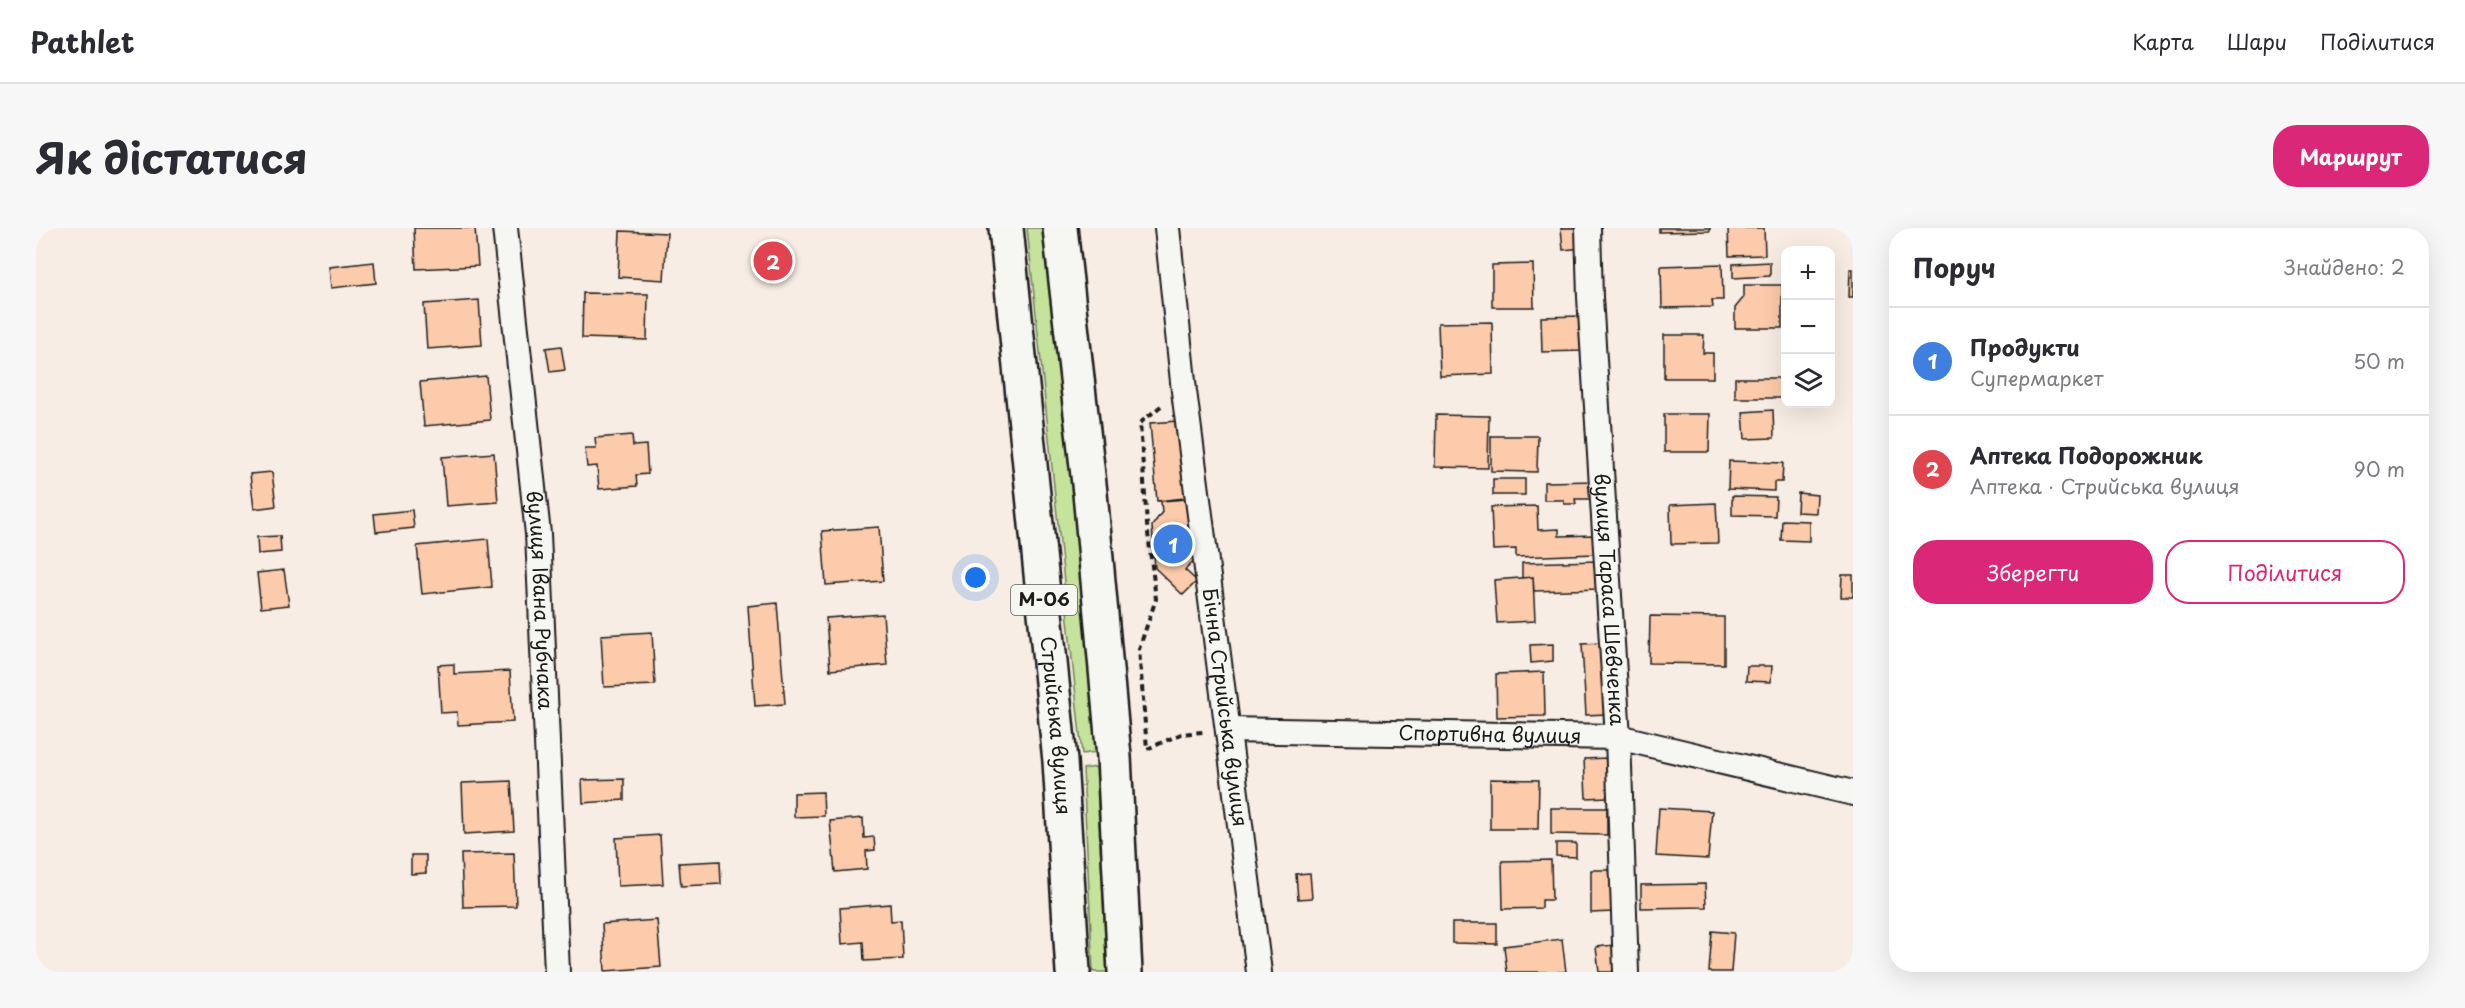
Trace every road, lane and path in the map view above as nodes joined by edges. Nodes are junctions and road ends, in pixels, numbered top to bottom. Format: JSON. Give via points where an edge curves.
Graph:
{"nodes":[{"id":1,"x":505,"y":228,"type":"edge"},
{"id":2,"x":1006,"y":228,"type":"edge"},
{"id":3,"x":1060,"y":228,"type":"edge"},
{"id":4,"x":1167,"y":228,"type":"edge"},
{"id":5,"x":1588,"y":228,"type":"edge"},
{"id":6,"x":1184,"y":391,"type":"junction"},
{"id":7,"x":1228,"y":730,"type":"junction"},
{"id":8,"x":1618,"y":737,"type":"junction"},
{"id":9,"x":1853,"y":793,"type":"edge"},
{"id":10,"x":557,"y":972,"type":"edge"},
{"id":11,"x":1073,"y":972,"type":"edge"},
{"id":12,"x":1125,"y":972,"type":"edge"},
{"id":13,"x":1259,"y":972,"type":"edge"},
{"id":14,"x":1626,"y":972,"type":"edge"}],
"edges":[{"from":1,"to":10,"type":"street","name":"вулиця Івана Рубчака","via":[[538,534]]},
{"from":2,"to":11,"type":"highway","name":"Стрийська вулиця","number":"М-06","via":[[1060,761]]},
{"from":3,"to":12,"type":"highway","number":"М-06","via":[[1114,757]]},
{"from":4,"to":6,"type":"street","name":"Бічна Стрийська вулиця"},
{"from":5,"to":8,"type":"street","name":"вулиця Тараса Шевченка"},
{"from":6,"to":7,"type":"street","name":"Бічна Стрийська вулиця"},
{"from":6,"to":7,"type":"path","via":[[1140,423],[1156,598],[1139,649],[1148,749],[1181,734]]},
{"from":7,"to":8,"type":"street","name":"Спортивна вулиця"},
{"from":7,"to":13,"type":"street","name":"Бічна Стрийська вулиця"},
{"from":8,"to":9,"type":"street","name":"Спортивна вулиця"},
{"from":8,"to":14,"type":"street","name":"вулиця Тараса Шевченка"}]}
